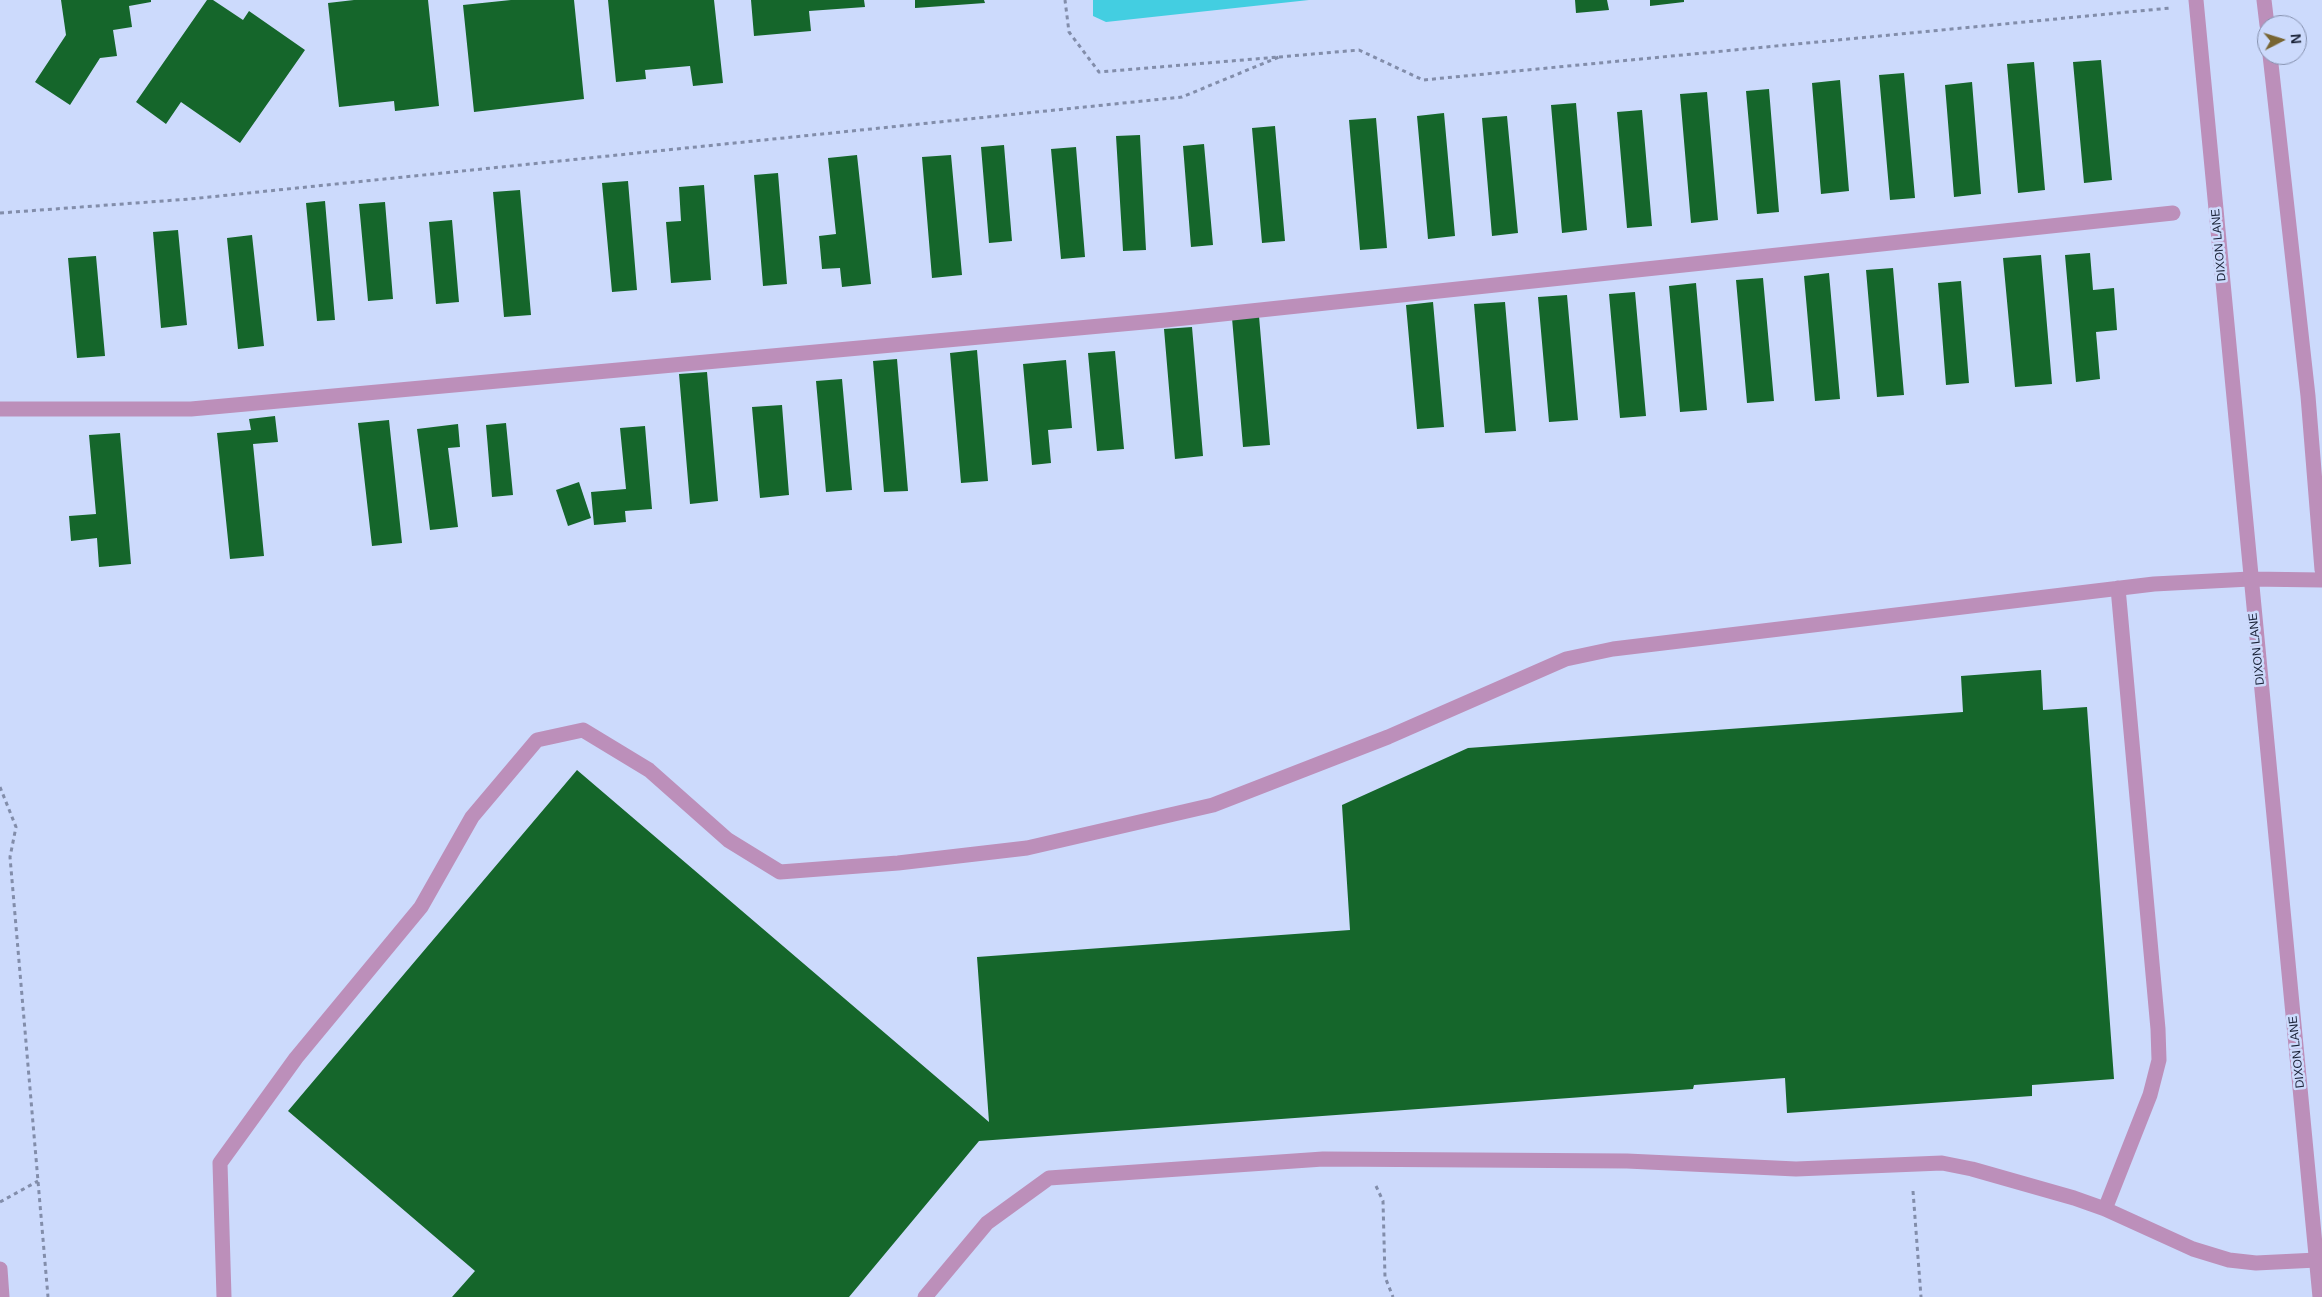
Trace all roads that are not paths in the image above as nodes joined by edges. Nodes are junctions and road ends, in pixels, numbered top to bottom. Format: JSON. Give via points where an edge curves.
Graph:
{"nodes":[{"id":1,"x":2196,"y":0,"type":"edge"},
{"id":2,"x":2264,"y":0,"type":"edge"},
{"id":3,"x":2266,"y":15,"type":"edge"},
{"id":4,"x":2271,"y":65,"type":"edge"},
{"id":5,"x":2173,"y":213,"type":"dead end"},
{"id":6,"x":0,"y":409,"type":"edge"},
{"id":7,"x":2322,"y":570,"type":"edge"},
{"id":8,"x":2250,"y":580,"type":"junction"},
{"id":9,"x":2322,"y":580,"type":"edge"},
{"id":10,"x":2118,"y":588,"type":"junction"},
{"id":11,"x":2105,"y":1209,"type":"junction"},
{"id":12,"x":2319,"y":1259,"type":"edge"},
{"id":13,"x":0,"y":1269,"type":"edge"},
{"id":14,"x":2,"y":1297,"type":"edge"},
{"id":15,"x":224,"y":1297,"type":"edge"},
{"id":16,"x":925,"y":1297,"type":"edge"},
{"id":17,"x":2320,"y":1297,"type":"edge"}],
"edges":[{"from":1,"to":8,"type":"street","name":"DIXON LANE"},
{"from":2,"to":3,"type":"street"},
{"from":4,"to":7,"type":"street","via":[[2308,396]]},
{"from":5,"to":6,"type":"street","via":[[1166,320],[211,407]]},
{"from":8,"to":9,"type":"street"},
{"from":8,"to":10,"type":"street"},
{"from":8,"to":12,"type":"street","name":"DIXON LANE"},
{"from":10,"to":11,"type":"street","via":[[2159,1060],[2150,1095]]},
{"from":10,"to":15,"type":"street","via":[[1613,649],[1566,659],[1388,737],[1213,805],[1027,848],[898,863],[780,872],[728,840],[649,770],[583,730],[537,740],[472,817],[421,907],[296,1058],[220,1163]]},
{"from":11,"to":12,"type":"street","via":[[2193,1249],[2229,1260],[2256,1263]]},
{"from":11,"to":16,"type":"street","via":[[1942,1163],[1796,1169],[1627,1161],[1323,1159],[1049,1178],[987,1223]]},
{"from":12,"to":17,"type":"street","name":"DIXON LANE"},
{"from":13,"to":14,"type":"street"}]}
